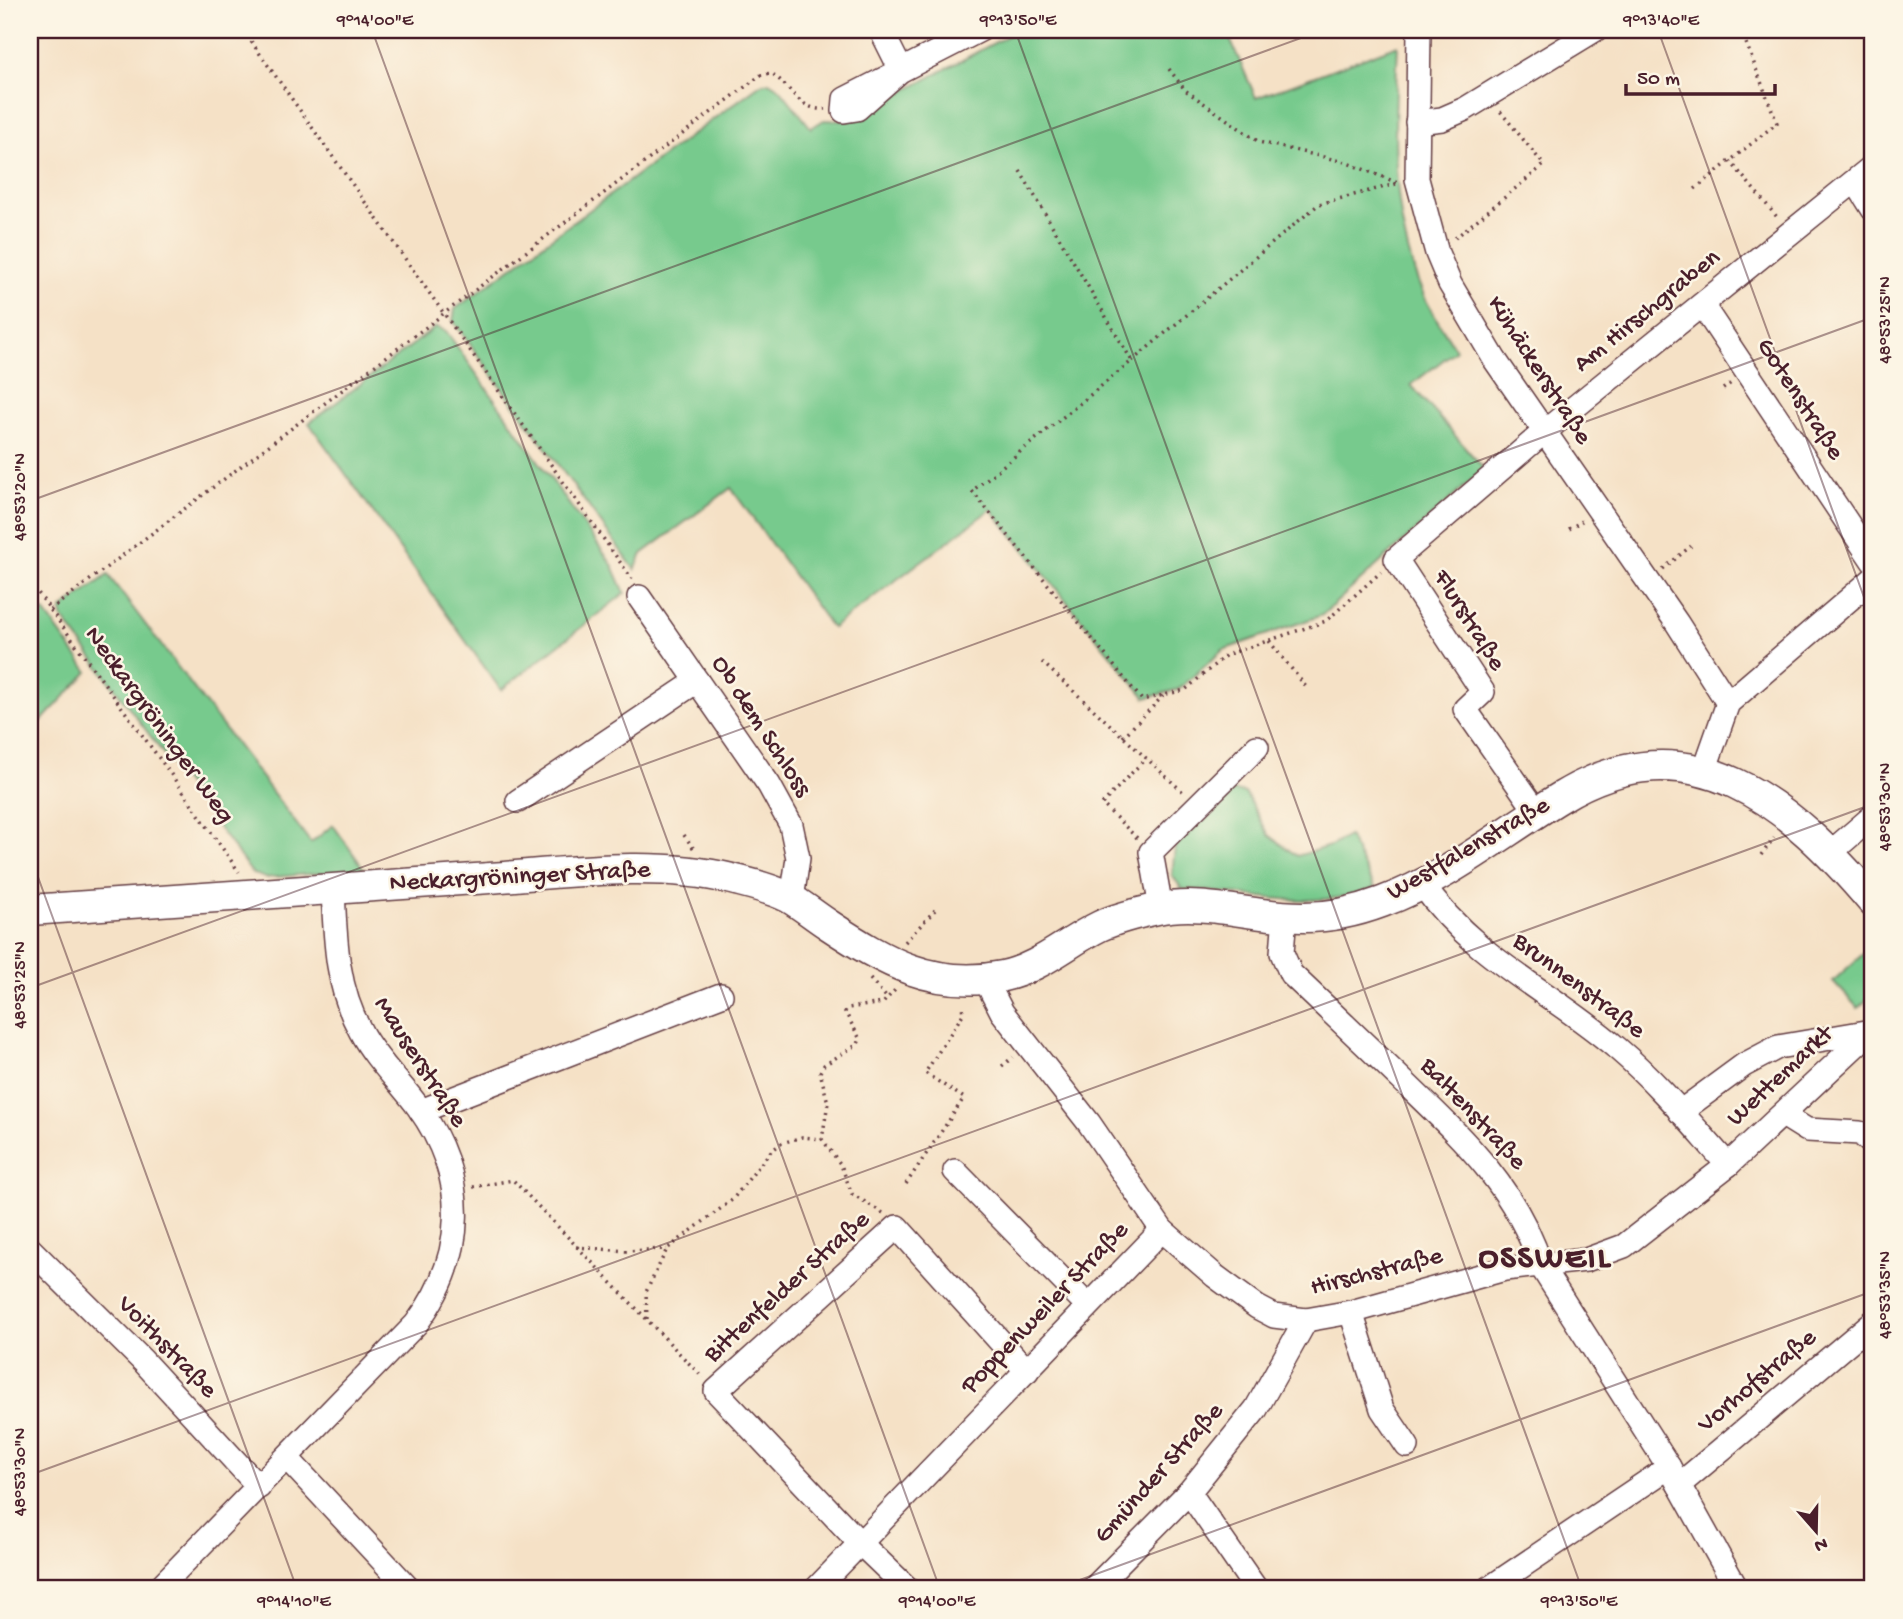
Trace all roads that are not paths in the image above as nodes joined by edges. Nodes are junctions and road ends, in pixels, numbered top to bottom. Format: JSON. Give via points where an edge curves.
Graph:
{"nodes":[{"id":1,"x":881,"y":30,"type":"edge"},
{"id":2,"x":980,"y":30,"type":"edge"},
{"id":3,"x":1419,"y":30,"type":"edge"},
{"id":4,"x":1595,"y":30,"type":"edge"},
{"id":5,"x":901,"y":70,"type":"junction"},
{"id":6,"x":850,"y":97,"type":"road end"},
{"id":7,"x":1417,"y":122,"type":"junction"},
{"id":8,"x":1873,"y":166,"type":"edge"},
{"id":9,"x":1856,"y":182,"type":"junction"},
{"id":10,"x":1873,"y":209,"type":"edge"},
{"id":11,"x":1702,"y":305,"type":"junction"},
{"id":12,"x":1544,"y":432,"type":"junction"},
{"id":13,"x":1396,"y":559,"type":"joint"},
{"id":14,"x":1873,"y":561,"type":"edge"},
{"id":15,"x":1873,"y":579,"type":"edge"},
{"id":16,"x":639,"y":597,"type":"road end"},
{"id":17,"x":697,"y":681,"type":"junction"},
{"id":18,"x":1728,"y":703,"type":"junction"},
{"id":19,"x":1257,"y":747,"type":"dead end"},
{"id":20,"x":1704,"y":771,"type":"junction"},
{"id":21,"x":518,"y":802,"type":"dead end"},
{"id":22,"x":1538,"y":813,"type":"junction"},
{"id":23,"x":1873,"y":816,"type":"edge"},
{"id":24,"x":1830,"y":853,"type":"junction"},
{"id":25,"x":1422,"y":884,"type":"junction"},
{"id":26,"x":333,"y":888,"type":"junction"},
{"id":27,"x":792,"y":900,"type":"junction"},
{"id":28,"x":1873,"y":902,"type":"edge"},
{"id":29,"x":1161,"y":908,"type":"junction"},
{"id":30,"x":30,"y":910,"type":"edge"},
{"id":31,"x":1285,"y":915,"type":"junction"},
{"id":32,"x":973,"y":980,"type":"junction"},
{"id":33,"x":721,"y":995,"type":"dead end"},
{"id":34,"x":1873,"y":1030,"type":"edge"},
{"id":35,"x":421,"y":1111,"type":"junction"},
{"id":36,"x":1680,"y":1112,"type":"junction"},
{"id":37,"x":1783,"y":1115,"type":"junction"},
{"id":38,"x":1873,"y":1144,"type":"edge"},
{"id":39,"x":1728,"y":1165,"type":"junction"},
{"id":40,"x":955,"y":1171,"type":"dead end"},
{"id":41,"x":1162,"y":1230,"type":"junction"},
{"id":42,"x":30,"y":1249,"type":"edge"},
{"id":43,"x":1541,"y":1266,"type":"junction"},
{"id":44,"x":1087,"y":1305,"type":"junction"},
{"id":45,"x":1351,"y":1312,"type":"junction"},
{"id":46,"x":1306,"y":1320,"type":"junction"},
{"id":47,"x":1873,"y":1322,"type":"edge"},
{"id":48,"x":1027,"y":1371,"type":"junction"},
{"id":49,"x":1407,"y":1446,"type":"dead end"},
{"id":50,"x":287,"y":1458,"type":"junction"},
{"id":51,"x":1674,"y":1476,"type":"junction"},
{"id":52,"x":259,"y":1488,"type":"junction"},
{"id":53,"x":1189,"y":1492,"type":"junction"},
{"id":54,"x":859,"y":1542,"type":"junction"},
{"id":55,"x":158,"y":1589,"type":"edge"},
{"id":56,"x":409,"y":1589,"type":"edge"},
{"id":57,"x":817,"y":1589,"type":"edge"},
{"id":58,"x":908,"y":1589,"type":"edge"},
{"id":59,"x":1093,"y":1589,"type":"edge"},
{"id":60,"x":1256,"y":1589,"type":"edge"},
{"id":61,"x":1488,"y":1589,"type":"edge"},
{"id":62,"x":1737,"y":1589,"type":"edge"}],
"edges":[{"from":1,"to":5,"type":"street"},
{"from":2,"to":5,"type":"street"},
{"from":3,"to":7,"type":"street","name":"Kühäckerstraße"},
{"from":4,"to":7,"type":"street","via":[[1488,96],[1442,119]]},
{"from":5,"to":6,"type":"street"},
{"from":7,"to":12,"type":"street","name":"Kühäckerstraße","via":[[1408,181],[1437,253],[1465,312]]},
{"from":8,"to":9,"type":"street","name":"Am Hirschgraben"},
{"from":9,"to":10,"type":"street"},
{"from":9,"to":11,"type":"street","name":"Am Hirschgraben"},
{"from":11,"to":12,"type":"street","name":"Am Hirschgraben"},
{"from":11,"to":14,"type":"street","name":"Gotenstraße"},
{"from":12,"to":13,"type":"street","name":"Am Hirschgraben"},
{"from":12,"to":18,"type":"street","name":"Kühäckerstraße"},
{"from":13,"to":22,"type":"street","name":"Flurstraße","via":[[1483,692],[1465,709]]},
{"from":15,"to":18,"type":"street"},
{"from":16,"to":17,"type":"street","name":"Ob dem Schloss"},
{"from":17,"to":21,"type":"street"},
{"from":17,"to":27,"type":"street","name":"Ob dem Schloss","via":[[791,825],[798,858]]},
{"from":18,"to":20,"type":"street"},
{"from":19,"to":29,"type":"street","via":[[1151,852]]},
{"from":20,"to":22,"type":"main road","name":"Westfalenstraße","via":[[1680,765],[1635,766],[1585,783]]},
{"from":20,"to":24,"type":"main road","name":"Westfalenstraße","via":[[1737,784],[1791,817]]},
{"from":22,"to":25,"type":"main road","name":"Westfalenstraße"},
{"from":23,"to":24,"type":"street"},
{"from":24,"to":28,"type":"main road","name":"Westfalenstraße"},
{"from":25,"to":31,"type":"main road","name":"Westfalenstraße","via":[[1338,914]]},
{"from":25,"to":36,"type":"street","name":"Brunnenstraße","via":[[1478,946],[1618,1049]]},
{"from":26,"to":27,"type":"main road","name":"Neckargröninger Straße","via":[[658,871],[711,874],[768,888]]},
{"from":26,"to":30,"type":"main road","name":"Neckargröninger Straße"},
{"from":26,"to":35,"type":"street","name":"Mauserstraße","via":[[344,996],[361,1034]]},
{"from":27,"to":32,"type":"main road","name":"Neckargröninger Straße","via":[[830,926],[934,979]]},
{"from":29,"to":31,"type":"main road","name":"Westfalenstraße","via":[[1194,906]]},
{"from":29,"to":32,"type":"main road","name":"Westfalenstraße","via":[[1100,926],[1011,974]]},
{"from":31,"to":43,"type":"street","name":"Baltenstraße","via":[[1282,953],[1291,974],[1471,1146],[1508,1193]]},
{"from":32,"to":41,"type":"street","name":"Poppenweiler Straße","via":[[1089,1123]]},
{"from":33,"to":35,"type":"street"},
{"from":34,"to":36,"type":"street","name":"Wettemarkt","via":[[1778,1047],[1744,1065]]},
{"from":34,"to":37,"type":"street","name":"Wettemarkt"},
{"from":35,"to":50,"type":"street","name":"Mauserstraße","via":[[436,1136],[454,1190],[450,1261],[436,1297]]},
{"from":36,"to":39,"type":"street","name":"Brunnenstraße"},
{"from":37,"to":38,"type":"street","via":[[1807,1130],[1860,1133]]},
{"from":37,"to":39,"type":"street","name":"Wettemarkt"},
{"from":39,"to":43,"type":"street","name":"Hirschstraße","via":[[1624,1246],[1586,1260]]},
{"from":40,"to":44,"type":"street"},
{"from":41,"to":44,"type":"street","name":"Poppenweiler Straße"},
{"from":41,"to":46,"type":"street","name":"Hirschstraße","via":[[1257,1307],[1274,1316]]},
{"from":42,"to":52,"type":"street","name":"Voithstraße","via":[[143,1361]]},
{"from":43,"to":45,"type":"street","name":"Hirschstraße","via":[[1477,1275]]},
{"from":43,"to":51,"type":"street","name":"Baltenstraße"},
{"from":44,"to":48,"type":"street","name":"Poppenweiler Straße"},
{"from":45,"to":46,"type":"street","name":"Hirschstraße"},
{"from":45,"to":49,"type":"street","via":[[1382,1409]]},
{"from":46,"to":53,"type":"street","name":"Gmünder Straße","via":[[1256,1409]]},
{"from":47,"to":51,"type":"street","name":"Vorhofstraße"},
{"from":48,"to":54,"type":"street","name":"Poppenweiler Straße"},
{"from":48,"to":54,"type":"street","name":"Bittenfelder Straße","via":[[897,1227],[716,1391]]},
{"from":50,"to":52,"type":"street","name":"Mauserstraße"},
{"from":50,"to":56,"type":"street"},
{"from":51,"to":61,"type":"street","name":"Vorhofstraße"},
{"from":51,"to":62,"type":"street","name":"Baltenstraße"},
{"from":52,"to":55,"type":"street","name":"Mauserstraße"},
{"from":53,"to":59,"type":"street","name":"Gmünder Straße"},
{"from":53,"to":60,"type":"street"},
{"from":54,"to":57,"type":"street","name":"Poppenweiler Straße"},
{"from":54,"to":58,"type":"street"}]}
